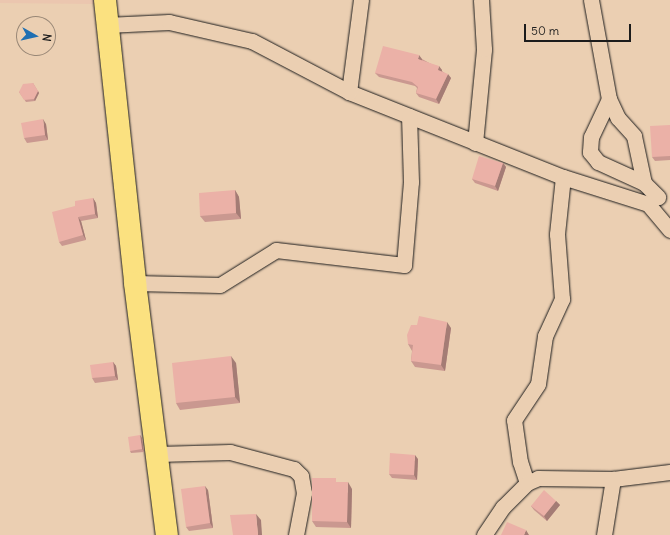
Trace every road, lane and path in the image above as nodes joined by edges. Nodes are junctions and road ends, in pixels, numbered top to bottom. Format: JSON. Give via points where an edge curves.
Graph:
{"nodes":[{"id":1,"x":105,"y":0,"type":"edge"},
{"id":2,"x":361,"y":0,"type":"edge"},
{"id":3,"x":481,"y":0,"type":"edge"},
{"id":4,"x":591,"y":0,"type":"edge"},
{"id":5,"x":106,"y":25,"type":"junction"},
{"id":6,"x":349,"y":92,"type":"junction"},
{"id":7,"x":609,"y":99,"type":"junction"},
{"id":8,"x":409,"y":116,"type":"junction"},
{"id":9,"x":475,"y":143,"type":"junction"},
{"id":10,"x":563,"y":177,"type":"junction"},
{"id":11,"x":644,"y":183,"type":"junction"},
{"id":12,"x":659,"y":197,"type":"edge"},
{"id":13,"x":670,"y":230,"type":"edge"},
{"id":14,"x":135,"y":283,"type":"junction"},
{"id":15,"x":157,"y":454,"type":"junction"},
{"id":16,"x":670,"y":472,"type":"edge"},
{"id":17,"x":613,"y":479,"type":"junction"},
{"id":18,"x":527,"y":483,"type":"junction"},
{"id":19,"x":168,"y":535,"type":"edge"},
{"id":20,"x":296,"y":535,"type":"edge"},
{"id":21,"x":484,"y":535,"type":"edge"},
{"id":22,"x":604,"y":535,"type":"edge"}],
"edges":[{"from":1,"to":5,"type":"highway"},
{"from":2,"to":6,"type":"street"},
{"from":3,"to":9,"type":"street","via":[[484,49]]},
{"from":4,"to":7,"type":"street"},
{"from":5,"to":6,"type":"street","via":[[168,22],[242,39]]},
{"from":5,"to":14,"type":"highway"},
{"from":6,"to":8,"type":"street"},
{"from":7,"to":11,"type":"street","via":[[618,118],[634,136]]},
{"from":7,"to":11,"type":"street","via":[[591,137],[590,152],[598,162]]},
{"from":8,"to":9,"type":"street"},
{"from":8,"to":14,"type":"street","via":[[411,177],[404,265],[276,250],[220,285]]},
{"from":9,"to":10,"type":"street"},
{"from":10,"to":12,"type":"street"},
{"from":10,"to":18,"type":"street","via":[[557,234],[562,299],[545,336],[538,384],[514,420],[520,462]]},
{"from":11,"to":12,"type":"street"},
{"from":12,"to":13,"type":"street"},
{"from":14,"to":15,"type":"highway"},
{"from":15,"to":19,"type":"highway"},
{"from":15,"to":20,"type":"street","via":[[230,452],[294,469],[301,476],[304,494]]},
{"from":16,"to":17,"type":"street"},
{"from":17,"to":18,"type":"street","via":[[551,476]]},
{"from":17,"to":22,"type":"street"},
{"from":18,"to":21,"type":"street","via":[[503,507]]}]}
